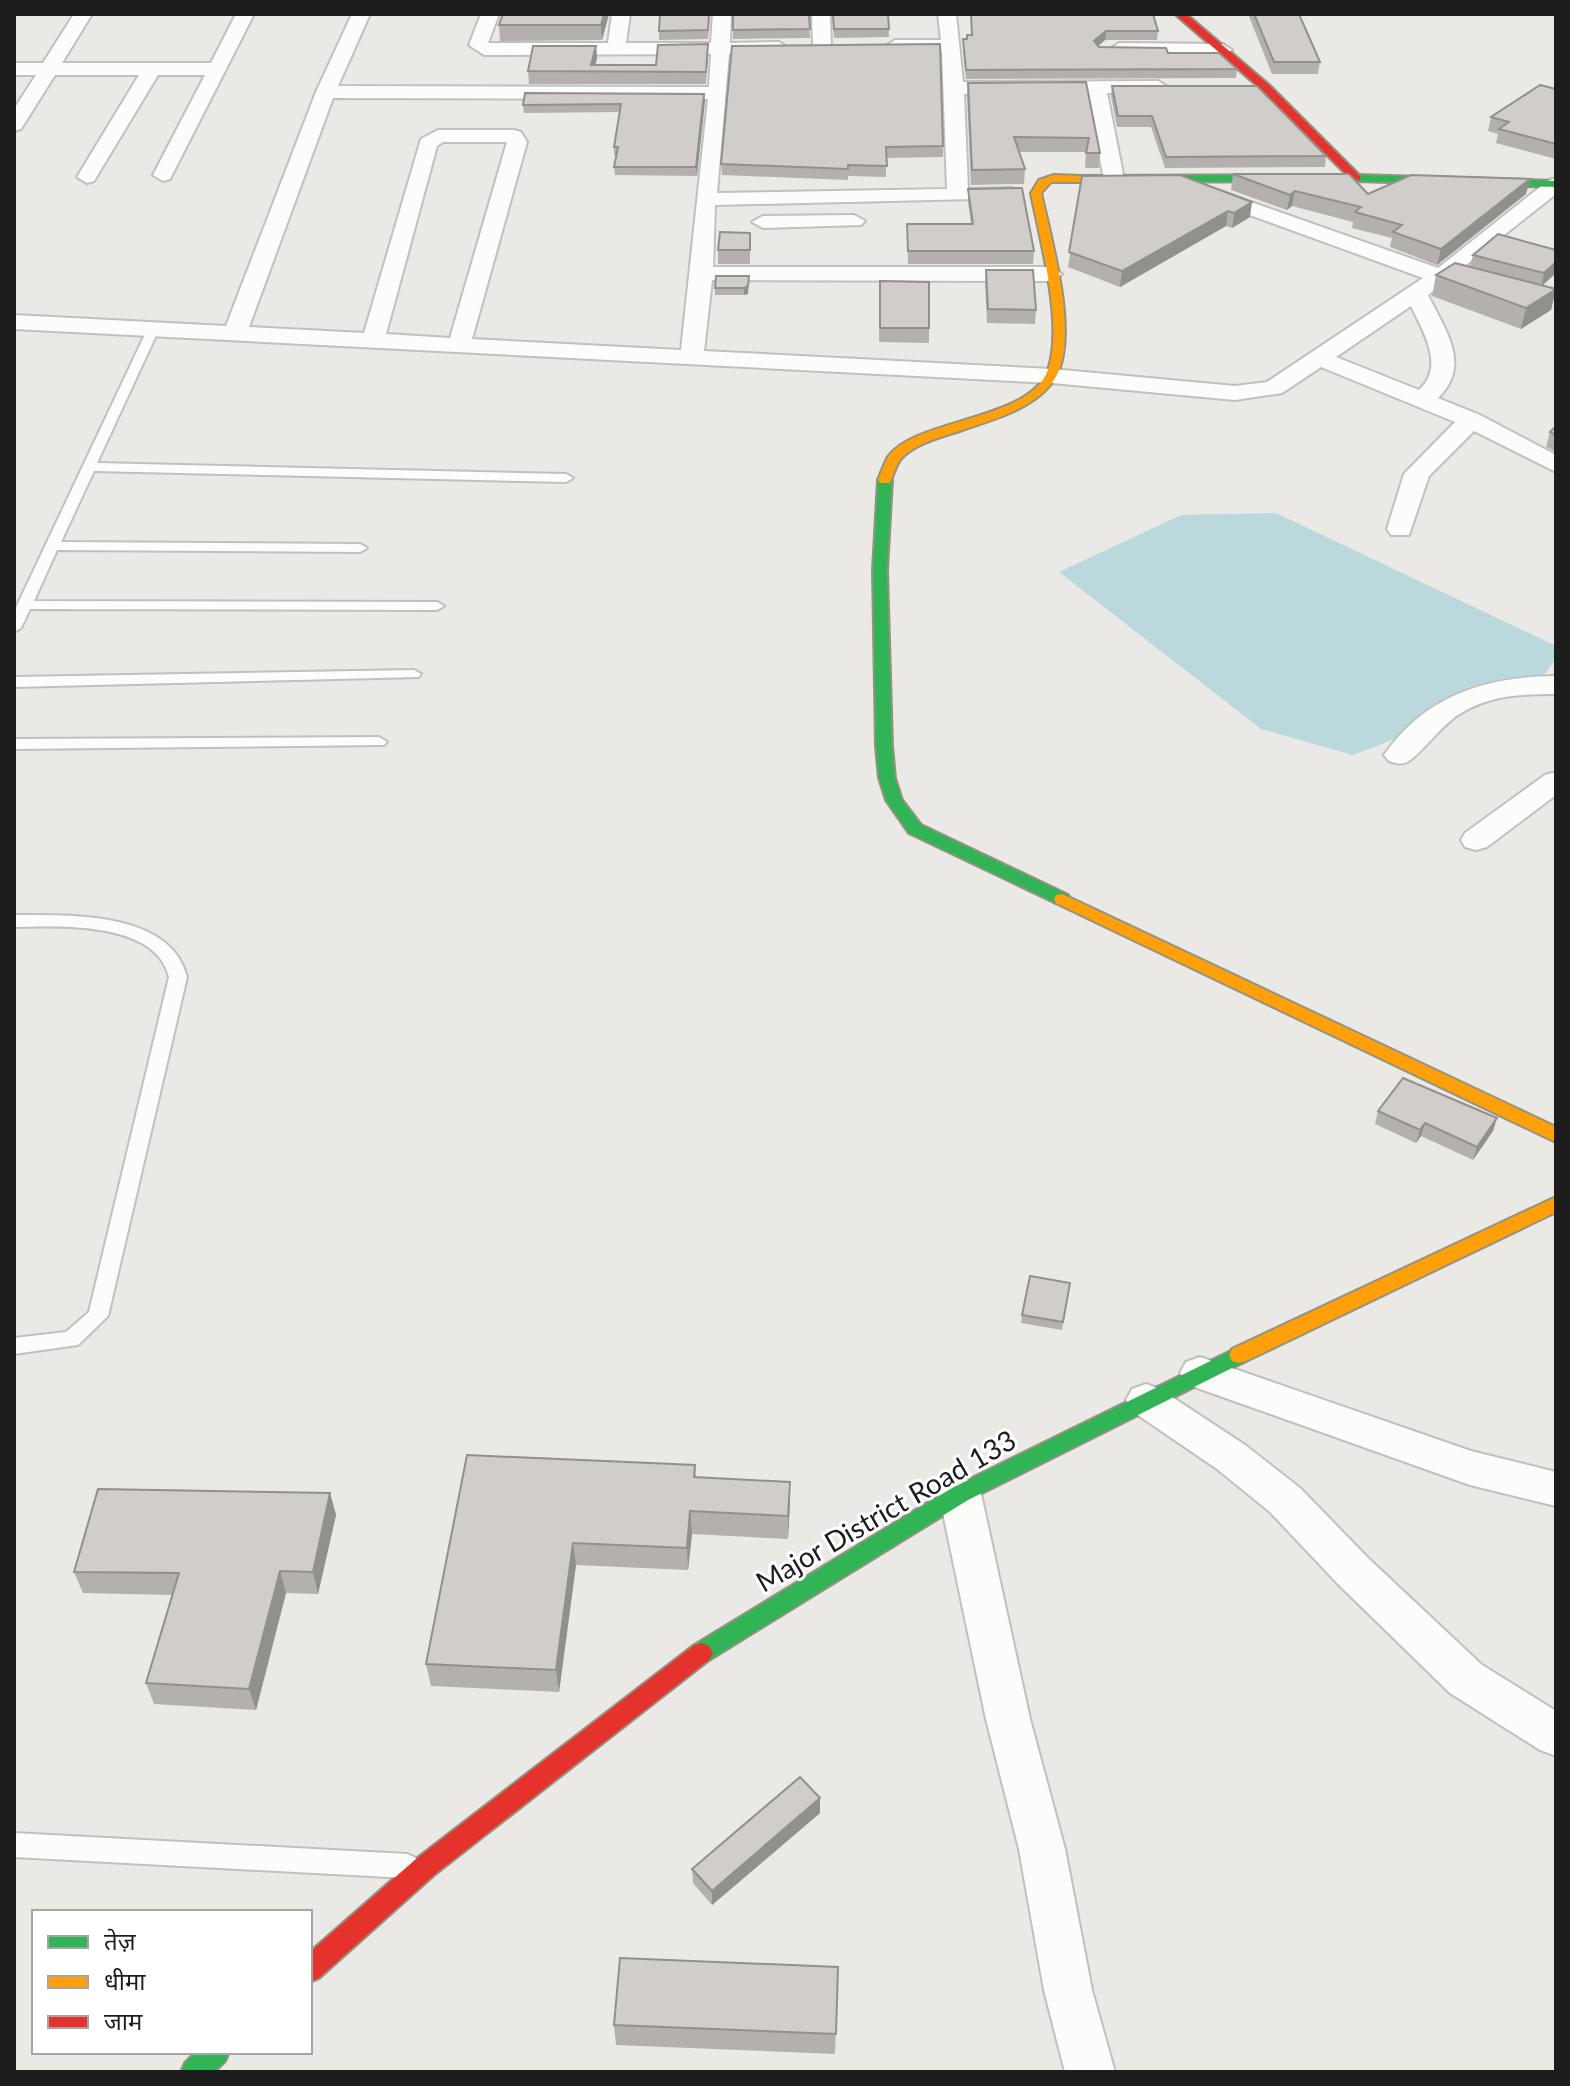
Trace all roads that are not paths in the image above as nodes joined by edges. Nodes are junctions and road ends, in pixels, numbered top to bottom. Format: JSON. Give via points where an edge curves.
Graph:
{"nodes":[{"id":1,"x":83,"y":14,"type":"edge"},
{"id":2,"x":245,"y":14,"type":"edge"},
{"id":3,"x":361,"y":14,"type":"edge"},
{"id":4,"x":490,"y":14,"type":"edge"},
{"id":5,"x":621,"y":14,"type":"edge"},
{"id":6,"x":722,"y":14,"type":"edge"},
{"id":7,"x":821,"y":14,"type":"edge"},
{"id":8,"x":947,"y":14,"type":"edge"},
{"id":9,"x":1180,"y":14,"type":"edge"},
{"id":10,"x":951,"y":45,"type":"junction"},
{"id":11,"x":880,"y":46,"type":"edge"},
{"id":12,"x":720,"y":49,"type":"junction"},
{"id":13,"x":1105,"y":49,"type":"edge"},
{"id":14,"x":616,"y":50,"type":"junction"},
{"id":15,"x":1223,"y":50,"type":"junction"},
{"id":16,"x":14,"y":69,"type":"edge"},
{"id":17,"x":49,"y":69,"type":"junction"},
{"id":18,"x":152,"y":69,"type":"junction"},
{"id":19,"x":217,"y":69,"type":"junction"},
{"id":20,"x":1173,"y":87,"type":"edge"},
{"id":21,"x":1234,"y":87,"type":"edge"},
{"id":22,"x":1265,"y":87,"type":"junction"},
{"id":23,"x":954,"y":88,"type":"junction"},
{"id":24,"x":1096,"y":88,"type":"junction"},
{"id":25,"x":326,"y":92,"type":"junction"},
{"id":26,"x":718,"y":93,"type":"junction"},
{"id":27,"x":14,"y":125,"type":"edge"},
{"id":28,"x":163,"y":175,"type":"dead end"},
{"id":29,"x":87,"y":177,"type":"dead end"},
{"id":30,"x":1356,"y":178,"type":"junction"},
{"id":31,"x":1114,"y":179,"type":"junction"},
{"id":32,"x":1174,"y":179,"type":"junction"},
{"id":33,"x":1556,"y":184,"type":"edge"},
{"id":34,"x":1036,"y":193,"type":"junction"},
{"id":35,"x":958,"y":195,"type":"junction"},
{"id":36,"x":708,"y":199,"type":"junction"},
{"id":37,"x":854,"y":221,"type":"dead end"},
{"id":38,"x":748,"y":222,"type":"dead end"},
{"id":39,"x":702,"y":274,"type":"junction"},
{"id":40,"x":1051,"y":274,"type":"junction"},
{"id":41,"x":1443,"y":274,"type":"junction"},
{"id":42,"x":1474,"y":279,"type":"edge"},
{"id":43,"x":1416,"y":292,"type":"junction"},
{"id":44,"x":14,"y":322,"type":"edge"},
{"id":45,"x":153,"y":329,"type":"junction"},
{"id":46,"x":235,"y":333,"type":"junction"},
{"id":47,"x":373,"y":341,"type":"junction"},
{"id":48,"x":459,"y":346,"type":"junction"},
{"id":49,"x":692,"y":357,"type":"junction"},
{"id":50,"x":1319,"y":358,"type":"junction"},
{"id":51,"x":1052,"y":376,"type":"junction"},
{"id":52,"x":1422,"y":400,"type":"junction"},
{"id":53,"x":1471,"y":420,"type":"junction"},
{"id":54,"x":1556,"y":465,"type":"edge"},
{"id":55,"x":90,"y":467,"type":"junction"},
{"id":56,"x":566,"y":478,"type":"dead end"},
{"id":57,"x":1400,"y":529,"type":"dead end"},
{"id":58,"x":53,"y":546,"type":"junction"},
{"id":59,"x":360,"y":548,"type":"dead end"},
{"id":60,"x":25,"y":605,"type":"junction"},
{"id":61,"x":437,"y":606,"type":"dead end"},
{"id":62,"x":14,"y":628,"type":"edge"},
{"id":63,"x":414,"y":674,"type":"dead end"},
{"id":64,"x":14,"y":682,"type":"edge"},
{"id":65,"x":1556,"y":685,"type":"edge"},
{"id":66,"x":379,"y":742,"type":"dead end"},
{"id":67,"x":14,"y":744,"type":"edge"},
{"id":68,"x":1399,"y":755,"type":"dead end"},
{"id":69,"x":1556,"y":781,"type":"edge"},
{"id":70,"x":1476,"y":840,"type":"dead end"},
{"id":71,"x":14,"y":921,"type":"edge"},
{"id":72,"x":1556,"y":1135,"type":"edge"},
{"id":73,"x":1556,"y":1204,"type":"edge"},
{"id":74,"x":14,"y":1346,"type":"edge"},
{"id":75,"x":1200,"y":1373,"type":"junction"},
{"id":76,"x":1146,"y":1400,"type":"junction"},
{"id":77,"x":1556,"y":1489,"type":"edge"},
{"id":78,"x":960,"y":1494,"type":"junction"},
{"id":79,"x":1556,"y":1735,"type":"edge"},
{"id":80,"x":14,"y":1845,"type":"edge"},
{"id":81,"x":425,"y":1867,"type":"junction"},
{"id":82,"x":312,"y":1967,"type":"edge"},
{"id":83,"x":214,"y":2054,"type":"edge"},
{"id":84,"x":194,"y":2072,"type":"edge"},
{"id":85,"x":1090,"y":2072,"type":"edge"}],
"edges":[{"from":1,"to":17,"type":"street"},
{"from":2,"to":19,"type":"street"},
{"from":3,"to":25,"type":"street"},
{"from":4,"to":14,"type":"street","via":[[478,45],[484,49]]},
{"from":5,"to":14,"type":"street"},
{"from":6,"to":12,"type":"street"},
{"from":7,"to":12,"type":"street","via":[[815,47]]},
{"from":8,"to":10,"type":"street"},
{"from":9,"to":15,"type":"street"},
{"from":10,"to":11,"type":"street"},
{"from":10,"to":23,"type":"street"},
{"from":12,"to":14,"type":"street"},
{"from":12,"to":26,"type":"street"},
{"from":13,"to":15,"type":"street"},
{"from":15,"to":22,"type":"street"},
{"from":16,"to":17,"type":"street"},
{"from":17,"to":18,"type":"street"},
{"from":17,"to":27,"type":"street"},
{"from":18,"to":19,"type":"street"},
{"from":18,"to":29,"type":"street"},
{"from":19,"to":28,"type":"street"},
{"from":20,"to":24,"type":"street"},
{"from":21,"to":22,"type":"street"},
{"from":22,"to":30,"type":"street"},
{"from":23,"to":24,"type":"street"},
{"from":23,"to":35,"type":"street"},
{"from":24,"to":31,"type":"street"},
{"from":25,"to":26,"type":"street"},
{"from":25,"to":46,"type":"street"},
{"from":26,"to":36,"type":"street"},
{"from":30,"to":32,"type":"street"},
{"from":30,"to":33,"type":"street"},
{"from":31,"to":32,"type":"street"},
{"from":31,"to":34,"type":"street","via":[[1046,179]]},
{"from":32,"to":41,"type":"street"},
{"from":33,"to":41,"type":"street"},
{"from":34,"to":35,"type":"street"},
{"from":34,"to":40,"type":"street"},
{"from":35,"to":36,"type":"street"},
{"from":36,"to":39,"type":"street"},
{"from":37,"to":38,"type":"street"},
{"from":39,"to":40,"type":"street"},
{"from":39,"to":49,"type":"street"},
{"from":40,"to":51,"type":"street","via":[[1058,349]]},
{"from":41,"to":42,"type":"street"},
{"from":41,"to":43,"type":"street"},
{"from":43,"to":50,"type":"street"},
{"from":43,"to":52,"type":"street","via":[[1444,370]]},
{"from":44,"to":45,"type":"street"},
{"from":45,"to":46,"type":"street"},
{"from":45,"to":55,"type":"lane"},
{"from":46,"to":47,"type":"street"},
{"from":47,"to":48,"type":"street"},
{"from":47,"to":48,"type":"street","via":[[428,143],[438,136],[514,136],[517,142]]},
{"from":48,"to":49,"type":"street"},
{"from":49,"to":51,"type":"street"},
{"from":50,"to":51,"type":"street","via":[[1260,392]]},
{"from":50,"to":52,"type":"street"},
{"from":51,"to":72,"type":"street","via":[[1036,393],[998,412],[915,443],[893,459],[886,475],[882,653],[886,776],[895,808],[915,829]]},
{"from":52,"to":53,"type":"street"},
{"from":53,"to":54,"type":"street"},
{"from":53,"to":57,"type":"street","via":[[1417,474]]},
{"from":55,"to":56,"type":"lane"},
{"from":55,"to":58,"type":"lane"},
{"from":58,"to":59,"type":"lane"},
{"from":58,"to":60,"type":"lane"},
{"from":60,"to":61,"type":"lane"},
{"from":60,"to":62,"type":"lane"},
{"from":63,"to":64,"type":"lane"},
{"from":65,"to":68,"type":"street","via":[[1464,697],[1419,729]]},
{"from":66,"to":67,"type":"lane"},
{"from":69,"to":70,"type":"street"},
{"from":71,"to":74,"type":"lane","via":[[110,927],[154,940],[173,958],[178,977],[98,1316],[71,1339]]},
{"from":73,"to":75,"type":"street","name":"Major District Road 133"},
{"from":75,"to":76,"type":"street","name":"Major District Road 133"},
{"from":75,"to":77,"type":"street","via":[[1470,1468]]},
{"from":76,"to":78,"type":"street","name":"Major District Road 133"},
{"from":76,"to":79,"type":"street","via":[[1285,1500],[1466,1679]]},
{"from":78,"to":81,"type":"street","name":"Major District Road 133","via":[[693,1658]]},
{"from":78,"to":85,"type":"street"},
{"from":80,"to":81,"type":"lane"},
{"from":81,"to":82,"type":"street","name":"Major District Road 133"},
{"from":83,"to":84,"type":"street"}]}
